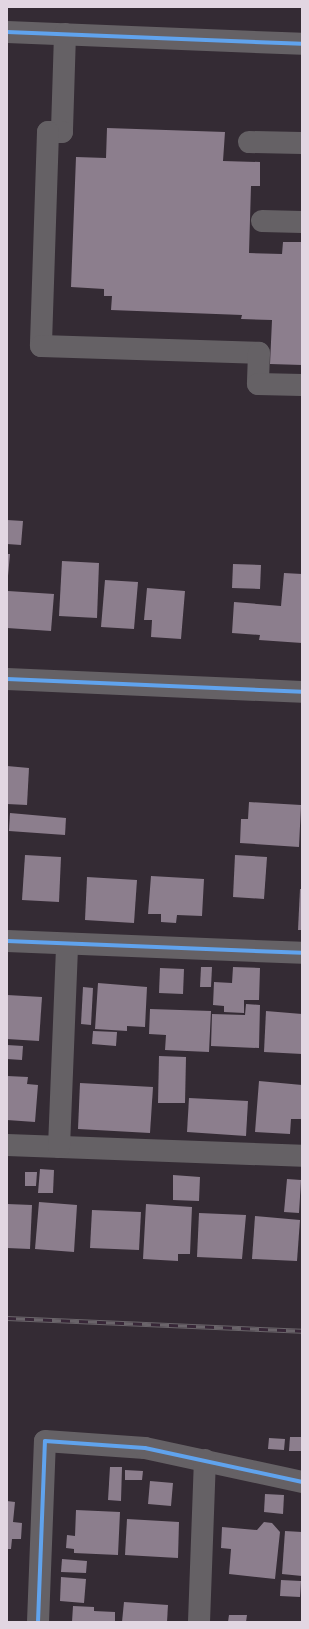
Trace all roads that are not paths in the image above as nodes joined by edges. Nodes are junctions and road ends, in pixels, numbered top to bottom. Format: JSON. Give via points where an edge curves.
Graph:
{"nodes":[{"id":1,"x":7,"y":32,"type":"edge"},
{"id":2,"x":65,"y":34,"type":"junction"},
{"id":3,"x":302,"y":44,"type":"edge"},
{"id":4,"x":249,"y":142,"type":"dead end"},
{"id":5,"x":302,"y":143,"type":"edge"},
{"id":6,"x":262,"y":221,"type":"dead end"},
{"id":7,"x":302,"y":222,"type":"edge"},
{"id":8,"x":302,"y":385,"type":"edge"},
{"id":9,"x":7,"y":679,"type":"edge"},
{"id":10,"x":302,"y":692,"type":"edge"},
{"id":11,"x":7,"y":941,"type":"edge"},
{"id":12,"x":68,"y":944,"type":"junction"},
{"id":13,"x":302,"y":953,"type":"edge"},
{"id":14,"x":7,"y":1145,"type":"edge"},
{"id":15,"x":59,"y":1147,"type":"junction"},
{"id":16,"x":302,"y":1156,"type":"edge"},
{"id":17,"x":205,"y":1460,"type":"junction"},
{"id":18,"x":302,"y":1482,"type":"edge"},
{"id":19,"x":38,"y":1622,"type":"edge"},
{"id":20,"x":199,"y":1622,"type":"edge"}],
"edges":[{"from":1,"to":2,"type":"street"},
{"from":2,"to":3,"type":"street"},
{"from":2,"to":8,"type":"street","via":[[62,132],[48,132],[41,346],[259,353],[258,384]]},
{"from":4,"to":5,"type":"street"},
{"from":6,"to":7,"type":"street"},
{"from":9,"to":10,"type":"street"},
{"from":11,"to":12,"type":"street"},
{"from":12,"to":13,"type":"street"},
{"from":12,"to":15,"type":"street"},
{"from":14,"to":15,"type":"street"},
{"from":15,"to":16,"type":"street"},
{"from":17,"to":18,"type":"street"},
{"from":17,"to":19,"type":"street","via":[[145,1448],[45,1441]]},
{"from":17,"to":20,"type":"street"}]}
